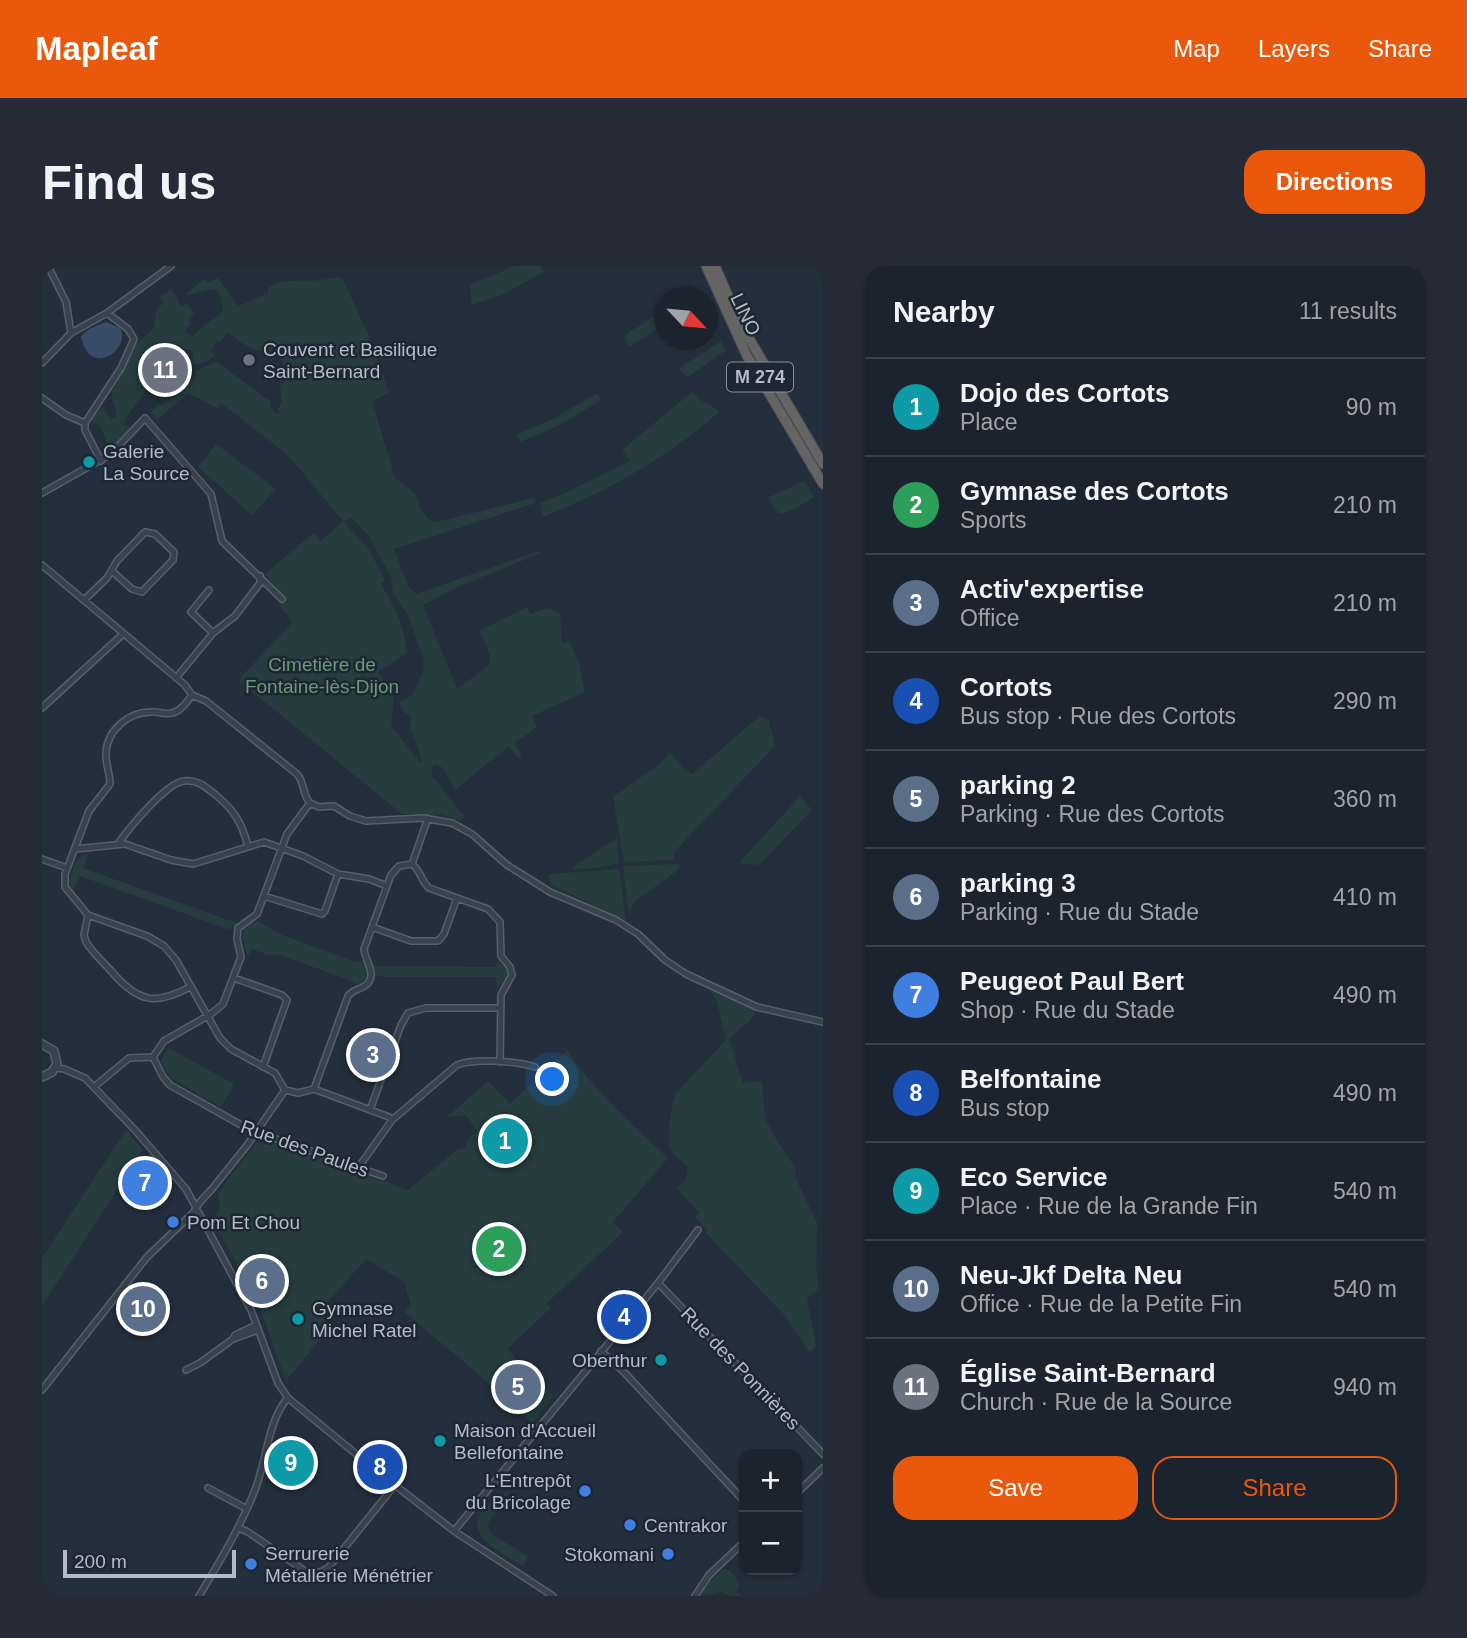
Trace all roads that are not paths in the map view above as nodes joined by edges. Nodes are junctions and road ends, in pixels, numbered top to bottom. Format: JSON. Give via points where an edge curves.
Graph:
{"nodes":[{"id":1,"x":48,"y":266,"type":"edge"},
{"id":2,"x":171,"y":266,"type":"edge"},
{"id":3,"x":712,"y":267,"type":"edge"},
{"id":4,"x":107,"y":313,"type":"junction"},
{"id":5,"x":71,"y":333,"type":"junction"},
{"id":6,"x":42,"y":363,"type":"edge"},
{"id":7,"x":42,"y":398,"type":"edge"},
{"id":8,"x":85,"y":423,"type":"junction"},
{"id":9,"x":101,"y":461,"type":"junction"},
{"id":10,"x":823,"y":464,"type":"edge"},
{"id":11,"x":823,"y":484,"type":"edge"},
{"id":12,"x":42,"y":493,"type":"edge"},
{"id":13,"x":42,"y":565,"type":"edge"},
{"id":14,"x":111,"y":572,"type":"junction"},
{"id":15,"x":260,"y":576,"type":"junction"},
{"id":16,"x":209,"y":590,"type":"dead end"},
{"id":17,"x":282,"y":598,"type":"dead end"},
{"id":18,"x":84,"y":600,"type":"junction"},
{"id":19,"x":213,"y":633,"type":"junction"},
{"id":20,"x":123,"y":634,"type":"junction"},
{"id":21,"x":176,"y":678,"type":"junction"},
{"id":22,"x":192,"y":695,"type":"junction"},
{"id":23,"x":42,"y":708,"type":"edge"},
{"id":24,"x":310,"y":803,"type":"junction"},
{"id":25,"x":428,"y":818,"type":"junction"},
{"id":26,"x":118,"y":844,"type":"junction"},
{"id":27,"x":247,"y":846,"type":"junction"},
{"id":28,"x":281,"y":848,"type":"junction"},
{"id":29,"x":75,"y":849,"type":"junction"},
{"id":30,"x":42,"y":859,"type":"edge"},
{"id":31,"x":412,"y":864,"type":"junction"},
{"id":32,"x":67,"y":868,"type":"junction"},
{"id":33,"x":338,"y":874,"type":"junction"},
{"id":34,"x":387,"y":886,"type":"junction"},
{"id":35,"x":264,"y":896,"type":"junction"},
{"id":36,"x":457,"y":898,"type":"junction"},
{"id":37,"x":88,"y":915,"type":"junction"},
{"id":38,"x":372,"y":927,"type":"junction"},
{"id":39,"x":234,"y":978,"type":"junction"},
{"id":40,"x":190,"y":987,"type":"junction"},
{"id":41,"x":500,"y":1008,"type":"junction"},
{"id":42,"x":207,"y":1017,"type":"junction"},
{"id":43,"x":823,"y":1022,"type":"edge"},
{"id":44,"x":42,"y":1044,"type":"edge"},
{"id":45,"x":153,"y":1057,"type":"junction"},
{"id":46,"x":500,"y":1062,"type":"junction"},
{"id":47,"x":263,"y":1067,"type":"junction"},
{"id":48,"x":535,"y":1067,"type":"dead end"},
{"id":49,"x":55,"y":1068,"type":"junction"},
{"id":50,"x":42,"y":1077,"type":"edge"},
{"id":51,"x":94,"y":1087,"type":"junction"},
{"id":52,"x":314,"y":1089,"type":"junction"},
{"id":53,"x":285,"y":1090,"type":"junction"},
{"id":54,"x":370,"y":1110,"type":"junction"},
{"id":55,"x":392,"y":1120,"type":"junction"},
{"id":56,"x":256,"y":1133,"type":"junction"},
{"id":57,"x":358,"y":1168,"type":"junction"},
{"id":58,"x":383,"y":1176,"type":"dead end"},
{"id":59,"x":197,"y":1206,"type":"junction"},
{"id":60,"x":698,"y":1230,"type":"dead end"},
{"id":61,"x":658,"y":1283,"type":"junction"},
{"id":62,"x":257,"y":1328,"type":"junction"},
{"id":63,"x":601,"y":1351,"type":"junction"},
{"id":64,"x":186,"y":1370,"type":"dead end"},
{"id":65,"x":42,"y":1390,"type":"edge"},
{"id":66,"x":286,"y":1396,"type":"junction"},
{"id":67,"x":823,"y":1454,"type":"edge"},
{"id":68,"x":823,"y":1468,"type":"edge"},
{"id":69,"x":395,"y":1485,"type":"junction"},
{"id":70,"x":208,"y":1488,"type":"dead end"},
{"id":71,"x":802,"y":1488,"type":"edge"},
{"id":72,"x":739,"y":1496,"type":"edge"},
{"id":73,"x":247,"y":1509,"type":"junction"},
{"id":74,"x":239,"y":1528,"type":"junction"},
{"id":75,"x":454,"y":1531,"type":"junction"},
{"id":76,"x":739,"y":1547,"type":"edge"},
{"id":77,"x":199,"y":1596,"type":"edge"},
{"id":78,"x":553,"y":1596,"type":"edge"},
{"id":79,"x":695,"y":1596,"type":"edge"}],
"edges":[{"from":1,"to":5,"type":"street","via":[[66,302]]},
{"from":2,"to":4,"type":"street"},
{"from":3,"to":10,"type":"highway","name":"LINO","number":"M 274"},
{"from":3,"to":11,"type":"highway","name":"LINO","number":"M 274","via":[[747,356]]},
{"from":4,"to":5,"type":"street"},
{"from":4,"to":8,"type":"street","via":[[135,339]]},
{"from":5,"to":6,"type":"street"},
{"from":7,"to":8,"type":"street"},
{"from":8,"to":9,"type":"street"},
{"from":9,"to":12,"type":"street"},
{"from":9,"to":15,"type":"street","via":[[145,418],[211,494],[222,541]]},
{"from":13,"to":18,"type":"street"},
{"from":14,"to":14,"type":"street","via":[[142,592],[173,560],[174,552],[155,534],[145,533]]},
{"from":14,"to":18,"type":"street"},
{"from":15,"to":17,"type":"street"},
{"from":15,"to":19,"type":"street","via":[[260,583],[235,616]]},
{"from":16,"to":19,"type":"street","via":[[191,612]]},
{"from":18,"to":20,"type":"street"},
{"from":19,"to":21,"type":"street"},
{"from":20,"to":21,"type":"street"},
{"from":20,"to":23,"type":"street"},
{"from":21,"to":22,"type":"street"},
{"from":22,"to":24,"type":"street","via":[[206,701],[297,775]]},
{"from":22,"to":29,"type":"street","via":[[174,713],[138,713],[115,730],[106,752],[110,784],[89,811]]},
{"from":24,"to":25,"type":"street","via":[[332,806],[366,821]]},
{"from":24,"to":28,"type":"street"},
{"from":25,"to":31,"type":"street"},
{"from":25,"to":43,"type":"street","via":[[470,832],[507,865],[558,896],[629,928],[685,974],[757,1007]]},
{"from":26,"to":27,"type":"street","via":[[192,864]]},
{"from":26,"to":27,"type":"street","via":[[164,792],[185,780],[203,785],[231,808],[243,827]]},
{"from":26,"to":29,"type":"street"},
{"from":27,"to":28,"type":"street","via":[[262,842]]},
{"from":28,"to":33,"type":"street"},
{"from":28,"to":35,"type":"street"},
{"from":29,"to":32,"type":"street"},
{"from":30,"to":32,"type":"street"},
{"from":31,"to":34,"type":"street","via":[[395,868]]},
{"from":31,"to":36,"type":"street","via":[[428,887]]},
{"from":32,"to":37,"type":"street","via":[[65,887]]},
{"from":33,"to":34,"type":"street"},
{"from":33,"to":35,"type":"street","via":[[321,915]]},
{"from":34,"to":38,"type":"street"},
{"from":35,"to":39,"type":"street","via":[[257,914],[238,928],[242,957]]},
{"from":36,"to":38,"type":"street","via":[[438,940],[408,940]]},
{"from":36,"to":41,"type":"street","via":[[488,909],[500,922],[501,956],[512,975],[502,990]]},
{"from":37,"to":40,"type":"street","via":[[164,946]]},
{"from":37,"to":40,"type":"street","via":[[86,942],[128,990],[160,999]]},
{"from":38,"to":52,"type":"street","via":[[364,951],[371,977],[348,996]]},
{"from":39,"to":42,"type":"street","via":[[223,1004]]},
{"from":39,"to":47,"type":"street","via":[[287,1000]]},
{"from":40,"to":42,"type":"street"},
{"from":41,"to":46,"type":"street"},
{"from":41,"to":54,"type":"street","via":[[420,1008],[408,1013]]},
{"from":42,"to":45,"type":"street","via":[[164,1041]]},
{"from":42,"to":47,"type":"street","via":[[226,1045]]},
{"from":44,"to":49,"type":"street","via":[[54,1051]]},
{"from":45,"to":51,"type":"street","via":[[129,1058]]},
{"from":45,"to":56,"type":"street","name":"Rue des Paules","via":[[175,1088]]},
{"from":46,"to":48,"type":"street"},
{"from":46,"to":55,"type":"street","via":[[457,1065]]},
{"from":47,"to":53,"type":"street","via":[[275,1073]]},
{"from":49,"to":50,"type":"street"},
{"from":49,"to":51,"type":"street","via":[[76,1074]]},
{"from":51,"to":59,"type":"street"},
{"from":52,"to":53,"type":"street"},
{"from":52,"to":54,"type":"street"},
{"from":53,"to":56,"type":"street"},
{"from":54,"to":55,"type":"street"},
{"from":55,"to":57,"type":"street"},
{"from":56,"to":57,"type":"street","name":"Rue des Paules"},
{"from":56,"to":59,"type":"street"},
{"from":57,"to":58,"type":"street","name":"Rue des Paules"},
{"from":59,"to":62,"type":"street"},
{"from":59,"to":65,"type":"street","via":[[153,1250]]},
{"from":60,"to":61,"type":"street"},
{"from":61,"to":63,"type":"street"},
{"from":61,"to":67,"type":"street","name":"Rue des Ponnières"},
{"from":62,"to":64,"type":"street"},
{"from":62,"to":66,"type":"street"},
{"from":63,"to":72,"type":"street"},
{"from":63,"to":75,"type":"street"},
{"from":66,"to":69,"type":"street"},
{"from":66,"to":73,"type":"street"},
{"from":68,"to":71,"type":"street"},
{"from":69,"to":74,"type":"street","via":[[321,1573],[312,1574]]},
{"from":69,"to":75,"type":"street"},
{"from":70,"to":73,"type":"street"},
{"from":73,"to":74,"type":"street"},
{"from":74,"to":77,"type":"street"},
{"from":75,"to":78,"type":"street"},
{"from":76,"to":79,"type":"street","via":[[709,1575]]}]}
